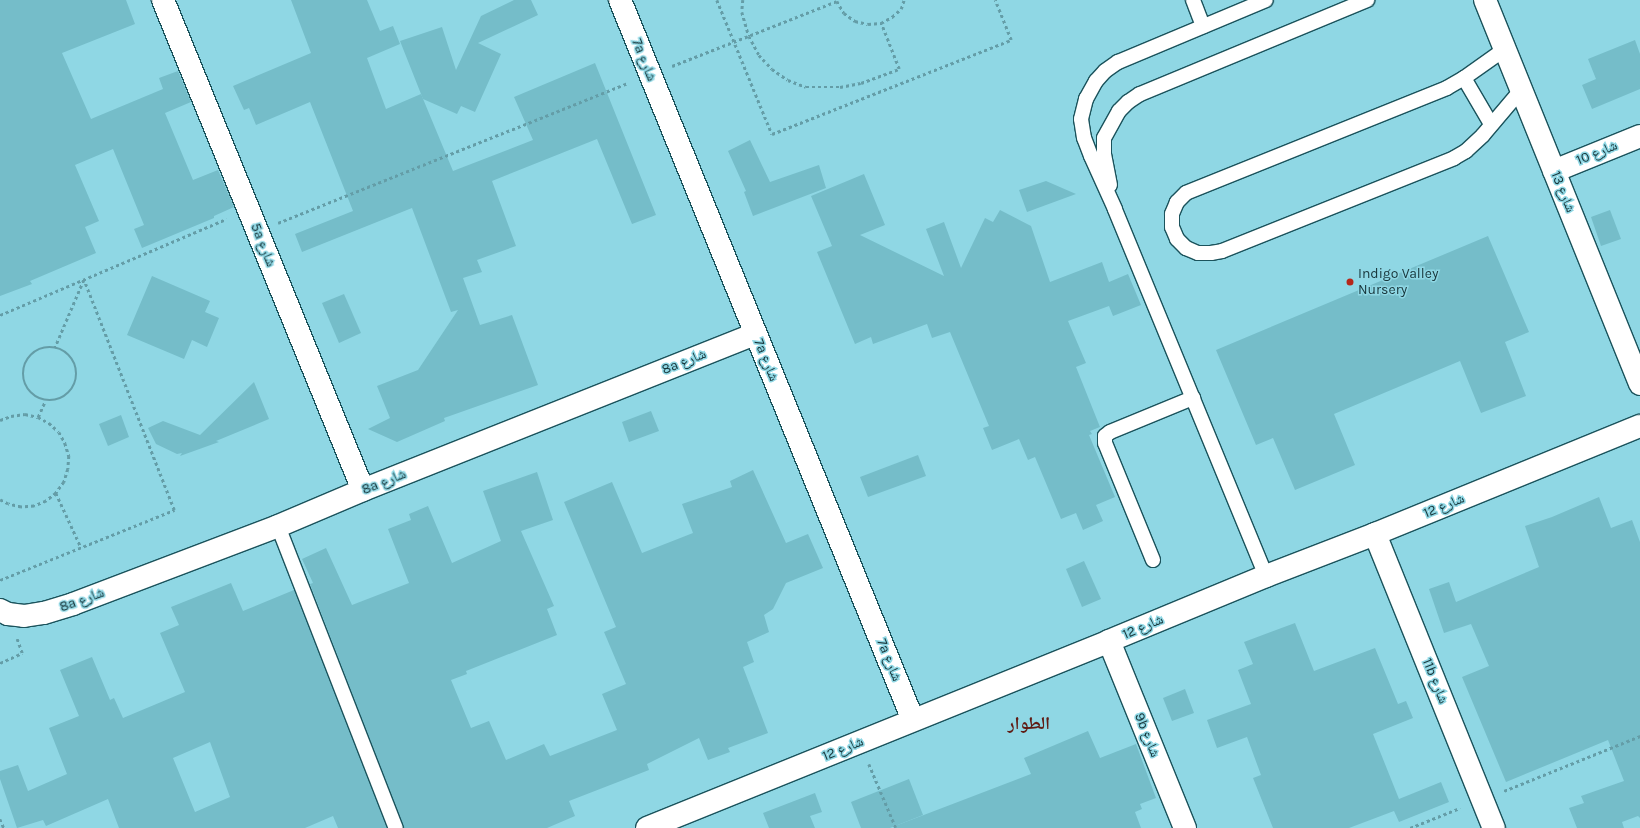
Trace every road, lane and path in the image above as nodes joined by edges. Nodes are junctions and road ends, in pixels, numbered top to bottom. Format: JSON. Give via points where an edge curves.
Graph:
{"nodes":[{"id":1,"x":163,"y":0,"type":"edge"},
{"id":2,"x":620,"y":0,"type":"edge"},
{"id":3,"x":717,"y":0,"type":"edge"},
{"id":4,"x":743,"y":0,"type":"edge"},
{"id":5,"x":904,"y":0,"type":"edge"},
{"id":6,"x":995,"y":0,"type":"edge"},
{"id":7,"x":1193,"y":0,"type":"edge"},
{"id":8,"x":1266,"y":0,"type":"edge"},
{"id":9,"x":1367,"y":0,"type":"edge"},
{"id":10,"x":1485,"y":0,"type":"edge"},
{"id":11,"x":837,"y":1,"type":"edge"},
{"id":12,"x":881,"y":23,"type":"junction"},
{"id":13,"x":1203,"y":26,"type":"junction"},
{"id":14,"x":749,"y":36,"type":"junction"},
{"id":15,"x":734,"y":42,"type":"junction"},
{"id":16,"x":1505,"y":49,"type":"junction"},
{"id":17,"x":650,"y":74,"type":"junction"},
{"id":18,"x":1464,"y":78,"type":"junction"},
{"id":19,"x":1522,"y":90,"type":"junction"},
{"id":20,"x":1491,"y":124,"type":"junction"},
{"id":21,"x":1640,"y":136,"type":"edge"},
{"id":22,"x":1554,"y":171,"type":"junction"},
{"id":23,"x":1115,"y":209,"type":"junction"},
{"id":24,"x":249,"y":210,"type":"junction"},
{"id":25,"x":258,"y":231,"type":"junction"},
{"id":26,"x":84,"y":280,"type":"junction"},
{"id":27,"x":0,"y":315,"type":"edge"},
{"id":28,"x":755,"y":334,"type":"junction"},
{"id":29,"x":55,"y":348,"type":"junction"},
{"id":30,"x":1640,"y":384,"type":"edge"},
{"id":31,"x":1193,"y":398,"type":"junction"},
{"id":32,"x":45,"y":400,"type":"junction"},
{"id":33,"x":38,"y":417,"type":"junction"},
{"id":34,"x":0,"y":420,"type":"edge"},
{"id":35,"x":1640,"y":426,"type":"edge"},
{"id":36,"x":363,"y":490,"type":"junction"},
{"id":37,"x":56,"y":493,"type":"junction"},
{"id":38,"x":0,"y":500,"type":"edge"},
{"id":39,"x":278,"y":526,"type":"junction"},
{"id":40,"x":1375,"y":534,"type":"junction"},
{"id":41,"x":81,"y":547,"type":"junction"},
{"id":42,"x":1152,"y":560,"type":"dead end"},
{"id":43,"x":1266,"y":576,"type":"junction"},
{"id":44,"x":0,"y":580,"type":"edge"},
{"id":45,"x":4,"y":612,"type":"edge"},
{"id":46,"x":1108,"y":641,"type":"junction"},
{"id":47,"x":0,"y":663,"type":"edge"},
{"id":48,"x":913,"y":720,"type":"junction"},
{"id":49,"x":1640,"y":736,"type":"edge"},
{"id":50,"x":860,"y":742,"type":"junction"},
{"id":51,"x":1482,"y":799,"type":"junction"},
{"id":52,"x":0,"y":819,"type":"edge"},
{"id":53,"x":4,"y":828,"type":"edge"},
{"id":54,"x":396,"y":828,"type":"edge"},
{"id":55,"x":647,"y":828,"type":"edge"},
{"id":56,"x":896,"y":828,"type":"edge"},
{"id":57,"x":1185,"y":828,"type":"edge"},
{"id":58,"x":1410,"y":828,"type":"edge"},
{"id":59,"x":1494,"y":828,"type":"edge"}],
"edges":[{"from":1,"to":24,"type":"street","name":"5a شارع"},
{"from":2,"to":17,"type":"street","name":"7a شارع"},
{"from":3,"to":15,"type":"path"},
{"from":4,"to":14,"type":"path","via":[[742,12]]},
{"from":5,"to":12,"type":"path","via":[[901,9]]},
{"from":6,"to":15,"type":"path","via":[[1010,40],[772,134]]},
{"from":7,"to":13,"type":"lane"},
{"from":8,"to":13,"type":"lane"},
{"from":9,"to":23,"type":"lane","via":[[1140,94],[1128,102],[1119,111],[1104,138],[1104,153]]},
{"from":10,"to":16,"type":"street","name":"شارع 13"},
{"from":11,"to":12,"type":"path","via":[[844,13],[855,21]]},
{"from":11,"to":14,"type":"path"},
{"from":12,"to":14,"type":"path","via":[[899,69],[861,83],[840,87],[806,87],[788,80],[772,69],[759,55]]},
{"from":13,"to":23,"type":"lane","via":[[1118,62],[1096,81],[1086,99],[1081,119],[1084,138]]},
{"from":14,"to":15,"type":"path"},
{"from":15,"to":17,"type":"path"},
{"from":16,"to":18,"type":"lane"},
{"from":16,"to":19,"type":"street","name":"شارع 13"},
{"from":17,"to":25,"type":"path"},
{"from":17,"to":28,"type":"street","name":"7a شارع"},
{"from":18,"to":20,"type":"lane"},
{"from":18,"to":20,"type":"lane","via":[[1446,88],[1186,193],[1177,202],[1172,214],[1172,227],[1177,239],[1186,248],[1198,253],[1222,251],[1454,158],[1474,144]]},
{"from":19,"to":20,"type":"lane"},
{"from":19,"to":22,"type":"street","name":"شارع 13"},
{"from":21,"to":22,"type":"street","name":"شارع 10"},
{"from":22,"to":30,"type":"street","name":"شارع 13"},
{"from":23,"to":31,"type":"lane"},
{"from":24,"to":25,"type":"street","name":"5a شارع"},
{"from":24,"to":26,"type":"path"},
{"from":25,"to":36,"type":"street","name":"5a شارع"},
{"from":26,"to":27,"type":"path"},
{"from":26,"to":29,"type":"path"},
{"from":26,"to":41,"type":"path","via":[[174,510]]},
{"from":28,"to":36,"type":"street","name":"8a شارع"},
{"from":28,"to":48,"type":"street","name":"7a شارع"},
{"from":29,"to":32,"type":"path","via":[[37,351],[25,365],[23,374],[29,392]]},
{"from":29,"to":32,"type":"path","via":[[64,351],[71,358],[77,375],[75,384],[63,398]]},
{"from":31,"to":42,"type":"lane","via":[[1105,436],[1105,443]]},
{"from":31,"to":43,"type":"lane"},
{"from":32,"to":33,"type":"path"},
{"from":33,"to":34,"type":"path","via":[[24,414]]},
{"from":33,"to":37,"type":"path","via":[[59,432],[69,456],[64,482]]},
{"from":35,"to":40,"type":"street","name":"شارع 12"},
{"from":36,"to":39,"type":"street","name":"8a شارع"},
{"from":37,"to":38,"type":"path","via":[[34,506],[21,507]]},
{"from":37,"to":41,"type":"path"},
{"from":39,"to":45,"type":"street","name":"8a شارع","via":[[58,609],[24,616]]},
{"from":39,"to":54,"type":"lane"},
{"from":40,"to":43,"type":"street","name":"شارع 12"},
{"from":40,"to":51,"type":"street","name":"11b شارع"},
{"from":41,"to":44,"type":"path"},
{"from":43,"to":46,"type":"street","name":"شارع 12"},
{"from":45,"to":47,"type":"path","via":[[22,653]]},
{"from":46,"to":48,"type":"street","name":"شارع 12"},
{"from":46,"to":57,"type":"street","name":"9b شارع"},
{"from":48,"to":50,"type":"street","name":"شارع 12"},
{"from":49,"to":51,"type":"path"},
{"from":50,"to":55,"type":"street","name":"شارع 12"},
{"from":50,"to":56,"type":"path"},
{"from":51,"to":58,"type":"path"},
{"from":51,"to":59,"type":"street","name":"11b شارع"},
{"from":52,"to":53,"type":"path"}]}
